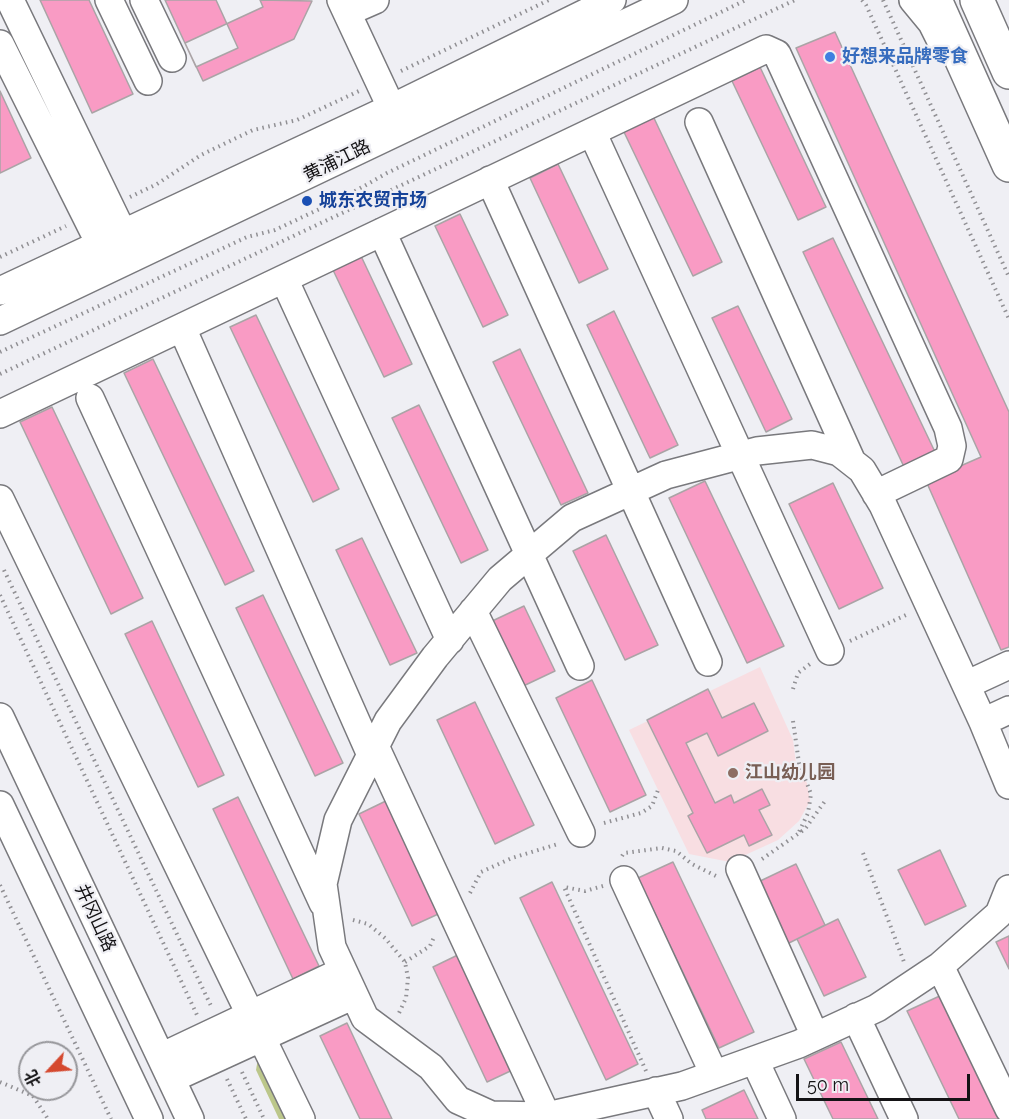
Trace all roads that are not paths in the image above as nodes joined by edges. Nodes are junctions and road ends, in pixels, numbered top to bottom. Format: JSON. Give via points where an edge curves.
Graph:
{"nodes":[{"id":1,"x":10,"y":0,"type":"edge"},
{"id":2,"x":108,"y":0,"type":"edge"},
{"id":3,"x":144,"y":0,"type":"edge"},
{"id":4,"x":612,"y":0,"type":"edge"},
{"id":5,"x":674,"y":0,"type":"edge"},
{"id":6,"x":913,"y":0,"type":"edge"},
{"id":7,"x":935,"y":0,"type":"edge"},
{"id":8,"x":977,"y":0,"type":"edge"},
{"id":9,"x":991,"y":0,"type":"edge"},
{"id":10,"x":358,"y":2,"type":"edge"},
{"id":11,"x":0,"y":44,"type":"edge"},
{"id":12,"x":1009,"y":51,"type":"edge"},
{"id":13,"x":172,"y":58,"type":"dead end"},
{"id":14,"x":1009,"y":72,"type":"edge"},
{"id":15,"x":148,"y":81,"type":"dead end"},
{"id":16,"x":403,"y":116,"type":"junction"},
{"id":17,"x":699,"y":122,"type":"dead end"},
{"id":18,"x":592,"y":132,"type":"junction"},
{"id":19,"x":1009,"y":164,"type":"edge"},
{"id":20,"x":490,"y":180,"type":"junction"},
{"id":21,"x":98,"y":212,"type":"junction"},
{"id":22,"x":382,"y":232,"type":"junction"},
{"id":23,"x":117,"y":251,"type":"junction"},
{"id":24,"x":284,"y":279,"type":"junction"},
{"id":25,"x":0,"y":291,"type":"edge"},
{"id":26,"x":0,"y":321,"type":"edge"},
{"id":27,"x":182,"y":328,"type":"junction"},
{"id":28,"x":90,"y":398,"type":"dead end"},
{"id":29,"x":0,"y":414,"type":"edge"},
{"id":30,"x":741,"y":455,"type":"junction"},
{"id":31,"x":852,"y":462,"type":"junction"},
{"id":32,"x":631,"y":491,"type":"junction"},
{"id":33,"x":876,"y":494,"type":"junction"},
{"id":34,"x":0,"y":499,"type":"edge"},
{"id":35,"x":529,"y":555,"type":"junction"},
{"id":36,"x":473,"y":611,"type":"junction"},
{"id":37,"x":450,"y":640,"type":"junction"},
{"id":38,"x":830,"y":651,"type":"dead end"},
{"id":39,"x":708,"y":662,"type":"dead end"},
{"id":40,"x":1009,"y":665,"type":"edge"},
{"id":41,"x":580,"y":666,"type":"dead end"},
{"id":42,"x":966,"y":685,"type":"junction"},
{"id":43,"x":1009,"y":710,"type":"edge"},
{"id":44,"x":0,"y":717,"type":"edge"},
{"id":45,"x":983,"y":722,"type":"junction"},
{"id":46,"x":373,"y":751,"type":"junction"},
{"id":47,"x":1009,"y":785,"type":"edge"},
{"id":48,"x":0,"y":805,"type":"edge"},
{"id":49,"x":581,"y":833,"type":"road end"},
{"id":50,"x":740,"y":869,"type":"dead end"},
{"id":51,"x":624,"y":880,"type":"dead end"},
{"id":52,"x":1007,"y":899,"type":"edge"},
{"id":53,"x":327,"y":912,"type":"junction"},
{"id":54,"x":940,"y":966,"type":"junction"},
{"id":55,"x":349,"y":983,"type":"junction"},
{"id":56,"x":856,"y":1017,"type":"junction"},
{"id":57,"x":256,"y":1026,"type":"junction"},
{"id":58,"x":815,"y":1036,"type":"junction"},
{"id":59,"x":755,"y":1061,"type":"junction"},
{"id":60,"x":424,"y":1062,"type":"junction"},
{"id":61,"x":166,"y":1068,"type":"junction"},
{"id":62,"x":714,"y":1074,"type":"junction"},
{"id":63,"x":656,"y":1091,"type":"junction"},
{"id":64,"x":1009,"y":1109,"type":"edge"},
{"id":65,"x":548,"y":1117,"type":"edge"},
{"id":66,"x":149,"y":1119,"type":"edge"},
{"id":67,"x":190,"y":1119,"type":"edge"},
{"id":68,"x":301,"y":1119,"type":"edge"},
{"id":69,"x":450,"y":1119,"type":"edge"},
{"id":70,"x":669,"y":1119,"type":"edge"},
{"id":71,"x":782,"y":1119,"type":"edge"},
{"id":72,"x":904,"y":1119,"type":"edge"}],
"edges":[{"from":1,"to":21,"type":"street"},
{"from":2,"to":15,"type":"street"},
{"from":3,"to":13,"type":"street"},
{"from":4,"to":16,"type":"street","name":"黄浦江路"},
{"from":5,"to":16,"type":"street","name":"黄浦江路"},
{"from":6,"to":19,"type":"street","via":[[932,23]]},
{"from":7,"to":19,"type":"main road"},
{"from":8,"to":14,"type":"main road"},
{"from":9,"to":12,"type":"street"},
{"from":10,"to":16,"type":"street"},
{"from":11,"to":21,"type":"street"},
{"from":16,"to":23,"type":"street","name":"黄浦江路"},
{"from":17,"to":31,"type":"street"},
{"from":18,"to":20,"type":"street"},
{"from":18,"to":30,"type":"street"},
{"from":18,"to":33,"type":"street","via":[[766,49],[777,54],[948,428],[952,446],[949,459]]},
{"from":20,"to":22,"type":"street"},
{"from":20,"to":32,"type":"street"},
{"from":21,"to":23,"type":"street"},
{"from":22,"to":24,"type":"street"},
{"from":22,"to":35,"type":"street"},
{"from":23,"to":25,"type":"street","name":"黄浦江路"},
{"from":23,"to":26,"type":"street","name":"黄浦江路"},
{"from":24,"to":27,"type":"street"},
{"from":24,"to":37,"type":"street"},
{"from":27,"to":29,"type":"street"},
{"from":27,"to":46,"type":"street"},
{"from":28,"to":53,"type":"street"},
{"from":30,"to":31,"type":"street","via":[[812,445],[839,452]]},
{"from":30,"to":32,"type":"street","via":[[666,474]]},
{"from":30,"to":38,"type":"street"},
{"from":31,"to":33,"type":"street","via":[[862,470]]},
{"from":32,"to":35,"type":"street","via":[[572,518]]},
{"from":32,"to":39,"type":"street"},
{"from":33,"to":42,"type":"street"},
{"from":34,"to":57,"type":"street"},
{"from":35,"to":36,"type":"street"},
{"from":35,"to":41,"type":"street"},
{"from":36,"to":37,"type":"street"},
{"from":36,"to":49,"type":"street"},
{"from":37,"to":46,"type":"street","via":[[388,721]]},
{"from":40,"to":42,"type":"street"},
{"from":42,"to":45,"type":"street"},
{"from":43,"to":45,"type":"street"},
{"from":44,"to":61,"type":"street","name":"井冈山路"},
{"from":45,"to":47,"type":"street"},
{"from":46,"to":53,"type":"street","via":[[338,820],[323,884]]},
{"from":46,"to":65,"type":"street"},
{"from":48,"to":66,"type":"street","name":"井冈山路"},
{"from":50,"to":58,"type":"street"},
{"from":51,"to":62,"type":"street"},
{"from":52,"to":54,"type":"street","via":[[999,914]]},
{"from":53,"to":55,"type":"street","via":[[332,947]]},
{"from":54,"to":56,"type":"street","via":[[877,1008]]},
{"from":54,"to":64,"type":"street"},
{"from":55,"to":57,"type":"street"},
{"from":55,"to":60,"type":"street","via":[[365,1018]]},
{"from":56,"to":58,"type":"street"},
{"from":56,"to":72,"type":"street"},
{"from":57,"to":61,"type":"street"},
{"from":57,"to":68,"type":"street"},
{"from":58,"to":59,"type":"street"},
{"from":59,"to":62,"type":"street"},
{"from":59,"to":71,"type":"street"},
{"from":60,"to":65,"type":"street","via":[[458,1100],[490,1115]]},
{"from":60,"to":69,"type":"street"},
{"from":61,"to":67,"type":"street","name":"井冈山路"},
{"from":62,"to":63,"type":"street"},
{"from":63,"to":65,"type":"street"},
{"from":63,"to":70,"type":"street"}]}
